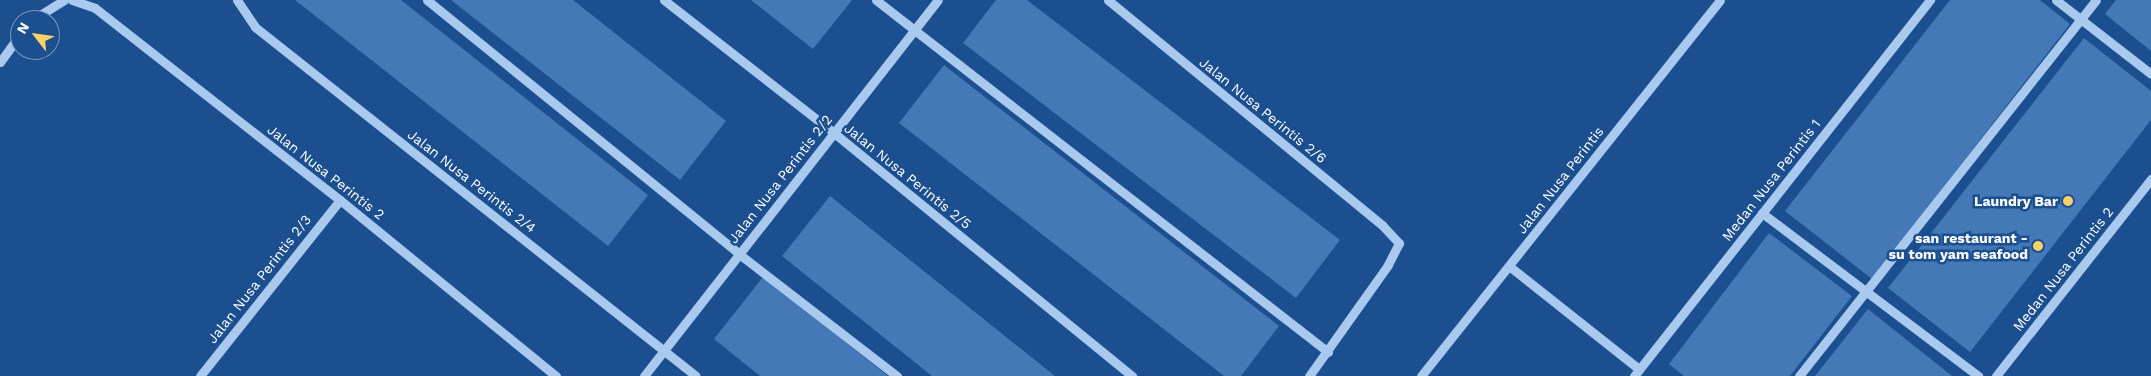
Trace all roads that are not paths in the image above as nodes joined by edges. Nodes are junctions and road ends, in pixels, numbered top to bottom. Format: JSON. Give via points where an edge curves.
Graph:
{"nodes":[{"id":1,"x":64,"y":0,"type":"edge"},
{"id":2,"x":72,"y":0,"type":"edge"},
{"id":3,"x":427,"y":0,"type":"edge"},
{"id":4,"x":664,"y":0,"type":"edge"},
{"id":5,"x":876,"y":0,"type":"edge"},
{"id":6,"x":938,"y":0,"type":"edge"},
{"id":7,"x":1108,"y":0,"type":"edge"},
{"id":8,"x":1720,"y":0,"type":"edge"},
{"id":9,"x":1930,"y":0,"type":"edge"},
{"id":10,"x":2056,"y":0,"type":"edge"},
{"id":11,"x":2096,"y":0,"type":"edge"},
{"id":12,"x":237,"y":2,"type":"edge"},
{"id":13,"x":48,"y":10,"type":"edge"},
{"id":14,"x":2081,"y":19,"type":"junction"},
{"id":15,"x":914,"y":30,"type":"junction"},
{"id":16,"x":10,"y":48,"type":"edge"},
{"id":17,"x":0,"y":62,"type":"edge"},
{"id":18,"x":2151,"y":74,"type":"edge"},
{"id":19,"x":834,"y":133,"type":"junction"},
{"id":20,"x":2151,"y":179,"type":"edge"},
{"id":21,"x":340,"y":200,"type":"junction"},
{"id":22,"x":1762,"y":213,"type":"junction"},
{"id":23,"x":739,"y":254,"type":"junction"},
{"id":24,"x":1509,"y":266,"type":"junction"},
{"id":25,"x":1866,"y":292,"type":"junction"},
{"id":26,"x":664,"y":350,"type":"junction"},
{"id":27,"x":1328,"y":352,"type":"junction"},
{"id":28,"x":1636,"y":373,"type":"edge"},
{"id":29,"x":200,"y":376,"type":"edge"},
{"id":30,"x":556,"y":376,"type":"edge"},
{"id":31,"x":644,"y":376,"type":"edge"},
{"id":32,"x":696,"y":376,"type":"edge"},
{"id":33,"x":897,"y":376,"type":"edge"},
{"id":34,"x":1132,"y":376,"type":"edge"},
{"id":35,"x":1309,"y":376,"type":"edge"},
{"id":36,"x":1421,"y":376,"type":"edge"},
{"id":37,"x":1799,"y":376,"type":"edge"},
{"id":38,"x":1978,"y":376,"type":"edge"},
{"id":39,"x":1996,"y":376,"type":"edge"}],
"edges":[{"from":1,"to":13,"type":"street"},
{"from":2,"to":21,"type":"street","name":"Jalan Nusa Perintis 2","via":[[95,8]]},
{"from":3,"to":23,"type":"street"},
{"from":4,"to":19,"type":"street","name":"Jalan Nusa Perintis 2/5"},
{"from":5,"to":15,"type":"street"},
{"from":6,"to":15,"type":"street","name":"Jalan Nusa Perintis 2/2"},
{"from":7,"to":27,"type":"street","name":"Jalan Nusa Perintis 2/6","via":[[1382,225],[1399,243],[1388,265]]},
{"from":8,"to":24,"type":"street","name":"Jalan Nusa Perintis"},
{"from":9,"to":22,"type":"street","name":"Medan Nusa Perintis 1"},
{"from":10,"to":14,"type":"street"},
{"from":11,"to":14,"type":"street"},
{"from":12,"to":26,"type":"street","name":"Jalan Nusa Perintis 2/4","via":[[255,27]]},
{"from":14,"to":18,"type":"street"},
{"from":14,"to":25,"type":"street"},
{"from":15,"to":19,"type":"street","name":"Jalan Nusa Perintis 2/2"},
{"from":15,"to":27,"type":"street"},
{"from":16,"to":17,"type":"street"},
{"from":19,"to":23,"type":"street","name":"Jalan Nusa Perintis 2/2"},
{"from":19,"to":34,"type":"street","name":"Jalan Nusa Perintis 2/5"},
{"from":20,"to":39,"type":"street","name":"Medan Nusa Perintis 2"},
{"from":21,"to":29,"type":"street","name":"Jalan Nusa Perintis 2/3"},
{"from":21,"to":30,"type":"street","name":"Jalan Nusa Perintis 2"},
{"from":22,"to":25,"type":"street"},
{"from":22,"to":28,"type":"street","name":"Medan Nusa Perintis 1"},
{"from":23,"to":26,"type":"street","name":"Jalan Nusa Perintis 2/2"},
{"from":23,"to":33,"type":"street"},
{"from":24,"to":28,"type":"street"},
{"from":24,"to":36,"type":"street","name":"Jalan Nusa Perintis"},
{"from":25,"to":37,"type":"street"},
{"from":25,"to":38,"type":"street"},
{"from":26,"to":31,"type":"street","name":"Jalan Nusa Perintis 2/2"},
{"from":26,"to":32,"type":"street","name":"Jalan Nusa Perintis 2/4"},
{"from":27,"to":35,"type":"street"}]}
